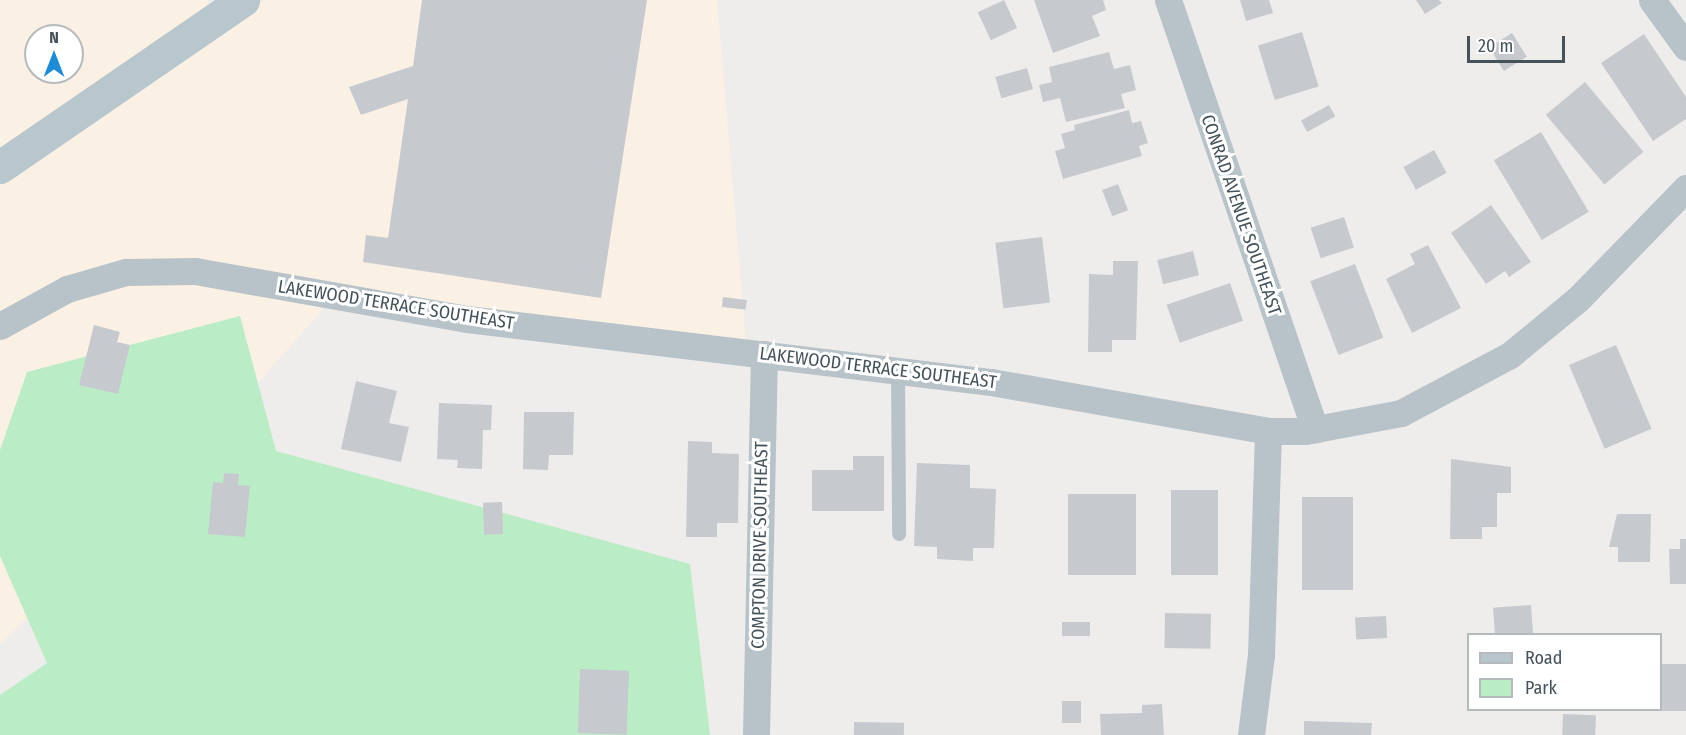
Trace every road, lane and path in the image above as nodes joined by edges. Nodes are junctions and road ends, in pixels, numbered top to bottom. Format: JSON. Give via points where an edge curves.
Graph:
{"nodes":[{"id":1,"x":1168,"y":0,"type":"edge"},
{"id":2,"x":1652,"y":0,"type":"edge"},
{"id":3,"x":229,"y":4,"type":"edge"},
{"id":4,"x":1686,"y":46,"type":"edge"},
{"id":5,"x":0,"y":167,"type":"edge"},
{"id":6,"x":1686,"y":188,"type":"edge"},
{"id":7,"x":0,"y":326,"type":"edge"},
{"id":8,"x":764,"y":354,"type":"junction"},
{"id":9,"x":898,"y":371,"type":"junction"},
{"id":10,"x":1315,"y":430,"type":"junction"},
{"id":11,"x":1268,"y":431,"type":"junction"},
{"id":12,"x":899,"y":534,"type":"dead end"},
{"id":13,"x":756,"y":735,"type":"edge"},
{"id":14,"x":1251,"y":735,"type":"edge"}],
"edges":[{"from":1,"to":10,"type":"street","name":"CONRAD AVENUE SOUTHEAST"},
{"from":2,"to":4,"type":"street"},
{"from":3,"to":5,"type":"main road"},
{"from":6,"to":10,"type":"street","name":"LAKEWOOD TERRACE SOUTHEAST","via":[[1578,299],[1510,355],[1401,413]]},
{"from":7,"to":8,"type":"street","name":"LAKEWOOD TERRACE SOUTHEAST","via":[[67,289],[126,272],[195,271],[467,319]]},
{"from":8,"to":9,"type":"street","name":"LAKEWOOD TERRACE SOUTHEAST"},
{"from":8,"to":13,"type":"street","name":"COMPTON DRIVE SOUTHEAST"},
{"from":9,"to":11,"type":"street","name":"LAKEWOOD TERRACE SOUTHEAST"},
{"from":9,"to":12,"type":"lane"},
{"from":10,"to":11,"type":"street","name":"LAKEWOOD TERRACE SOUTHEAST"},
{"from":11,"to":14,"type":"street","via":[[1261,655]]}]}
